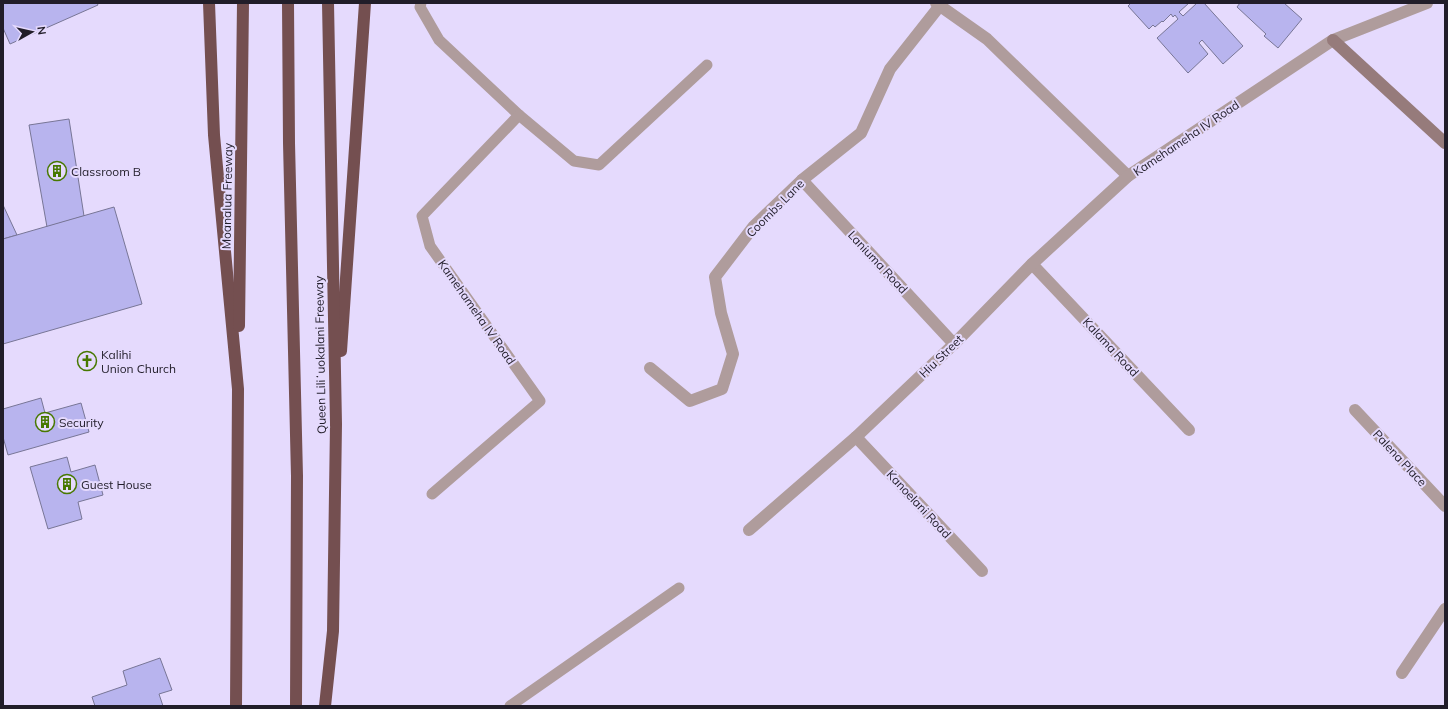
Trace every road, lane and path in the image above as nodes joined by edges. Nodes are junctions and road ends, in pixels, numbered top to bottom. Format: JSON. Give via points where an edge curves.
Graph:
{"nodes":[{"id":1,"x":209,"y":3,"type":"edge"},
{"id":2,"x":243,"y":3,"type":"edge"},
{"id":3,"x":288,"y":3,"type":"edge"},
{"id":4,"x":328,"y":3,"type":"edge"},
{"id":5,"x":365,"y":3,"type":"edge"},
{"id":6,"x":421,"y":3,"type":"edge"},
{"id":7,"x":1427,"y":3,"type":"edge"},
{"id":8,"x":939,"y":4,"type":"edge"},
{"id":9,"x":1333,"y":40,"type":"junction"},
{"id":10,"x":707,"y":65,"type":"dead end"},
{"id":11,"x":519,"y":115,"type":"junction"},
{"id":12,"x":1445,"y":143,"type":"edge"},
{"id":13,"x":1128,"y":176,"type":"junction"},
{"id":14,"x":802,"y":180,"type":"junction"},
{"id":15,"x":1032,"y":264,"type":"junction"},
{"id":16,"x":954,"y":344,"type":"junction"},
{"id":17,"x":650,"y":368,"type":"dead end"},
{"id":18,"x":238,"y":389,"type":"junction"},
{"id":19,"x":1355,"y":410,"type":"dead end"},
{"id":20,"x":336,"y":424,"type":"junction"},
{"id":21,"x":1190,"y":430,"type":"dead end"},
{"id":22,"x":856,"y":438,"type":"junction"},
{"id":23,"x":432,"y":494,"type":"dead end"},
{"id":24,"x":1445,"y":506,"type":"edge"},
{"id":25,"x":748,"y":530,"type":"dead end"},
{"id":26,"x":982,"y":571,"type":"dead end"},
{"id":27,"x":679,"y":588,"type":"dead end"},
{"id":28,"x":1445,"y":609,"type":"edge"},
{"id":29,"x":1402,"y":673,"type":"dead end"},
{"id":30,"x":236,"y":706,"type":"edge"},
{"id":31,"x":296,"y":706,"type":"edge"},
{"id":32,"x":325,"y":706,"type":"edge"},
{"id":33,"x":510,"y":706,"type":"edge"}],
"edges":[{"from":1,"to":18,"type":"highway","via":[[214,135]]},
{"from":2,"to":18,"type":"highway","name":"Moanalua Freeway"},
{"from":3,"to":31,"type":"highway","via":[[297,476]]},
{"from":4,"to":20,"type":"highway","name":"Queen Liliʻuokalani Freeway"},
{"from":5,"to":20,"type":"highway"},
{"from":6,"to":11,"type":"lane","via":[[420,7],[439,40]]},
{"from":7,"to":9,"type":"street","name":"Kamehameha IV Road"},
{"from":8,"to":13,"type":"street","name":"Kamehameha IV Road","via":[[987,38]]},
{"from":8,"to":14,"type":"street","name":"Coombs Lane","via":[[890,69],[861,133]]},
{"from":9,"to":12,"type":"street"},
{"from":9,"to":13,"type":"street","name":"Kamehameha IV Road"},
{"from":10,"to":11,"type":"lane","via":[[600,165],[574,161]]},
{"from":11,"to":23,"type":"lane","name":"Kamehameha IV Road","via":[[422,216],[430,246],[540,401]]},
{"from":13,"to":15,"type":"street","name":"Hiu Street"},
{"from":14,"to":16,"type":"street","name":"Laniuma Road"},
{"from":14,"to":17,"type":"street","name":"Coombs Lane","via":[[754,226],[716,277],[721,313],[732,354],[722,389],[690,401]]},
{"from":15,"to":16,"type":"street","name":"Hiu Street"},
{"from":15,"to":21,"type":"street","name":"Kalama Road"},
{"from":16,"to":22,"type":"street","name":"Hiu Street"},
{"from":18,"to":30,"type":"highway"},
{"from":19,"to":24,"type":"street","name":"Palena Place"},
{"from":20,"to":32,"type":"highway","name":"Queen Liliʻuokalani Freeway","via":[[333,631]]},
{"from":22,"to":25,"type":"street","name":"Hiu Street"},
{"from":22,"to":26,"type":"street","name":"Kanoelani Road"},
{"from":27,"to":33,"type":"lane"},
{"from":28,"to":29,"type":"street"}]}
